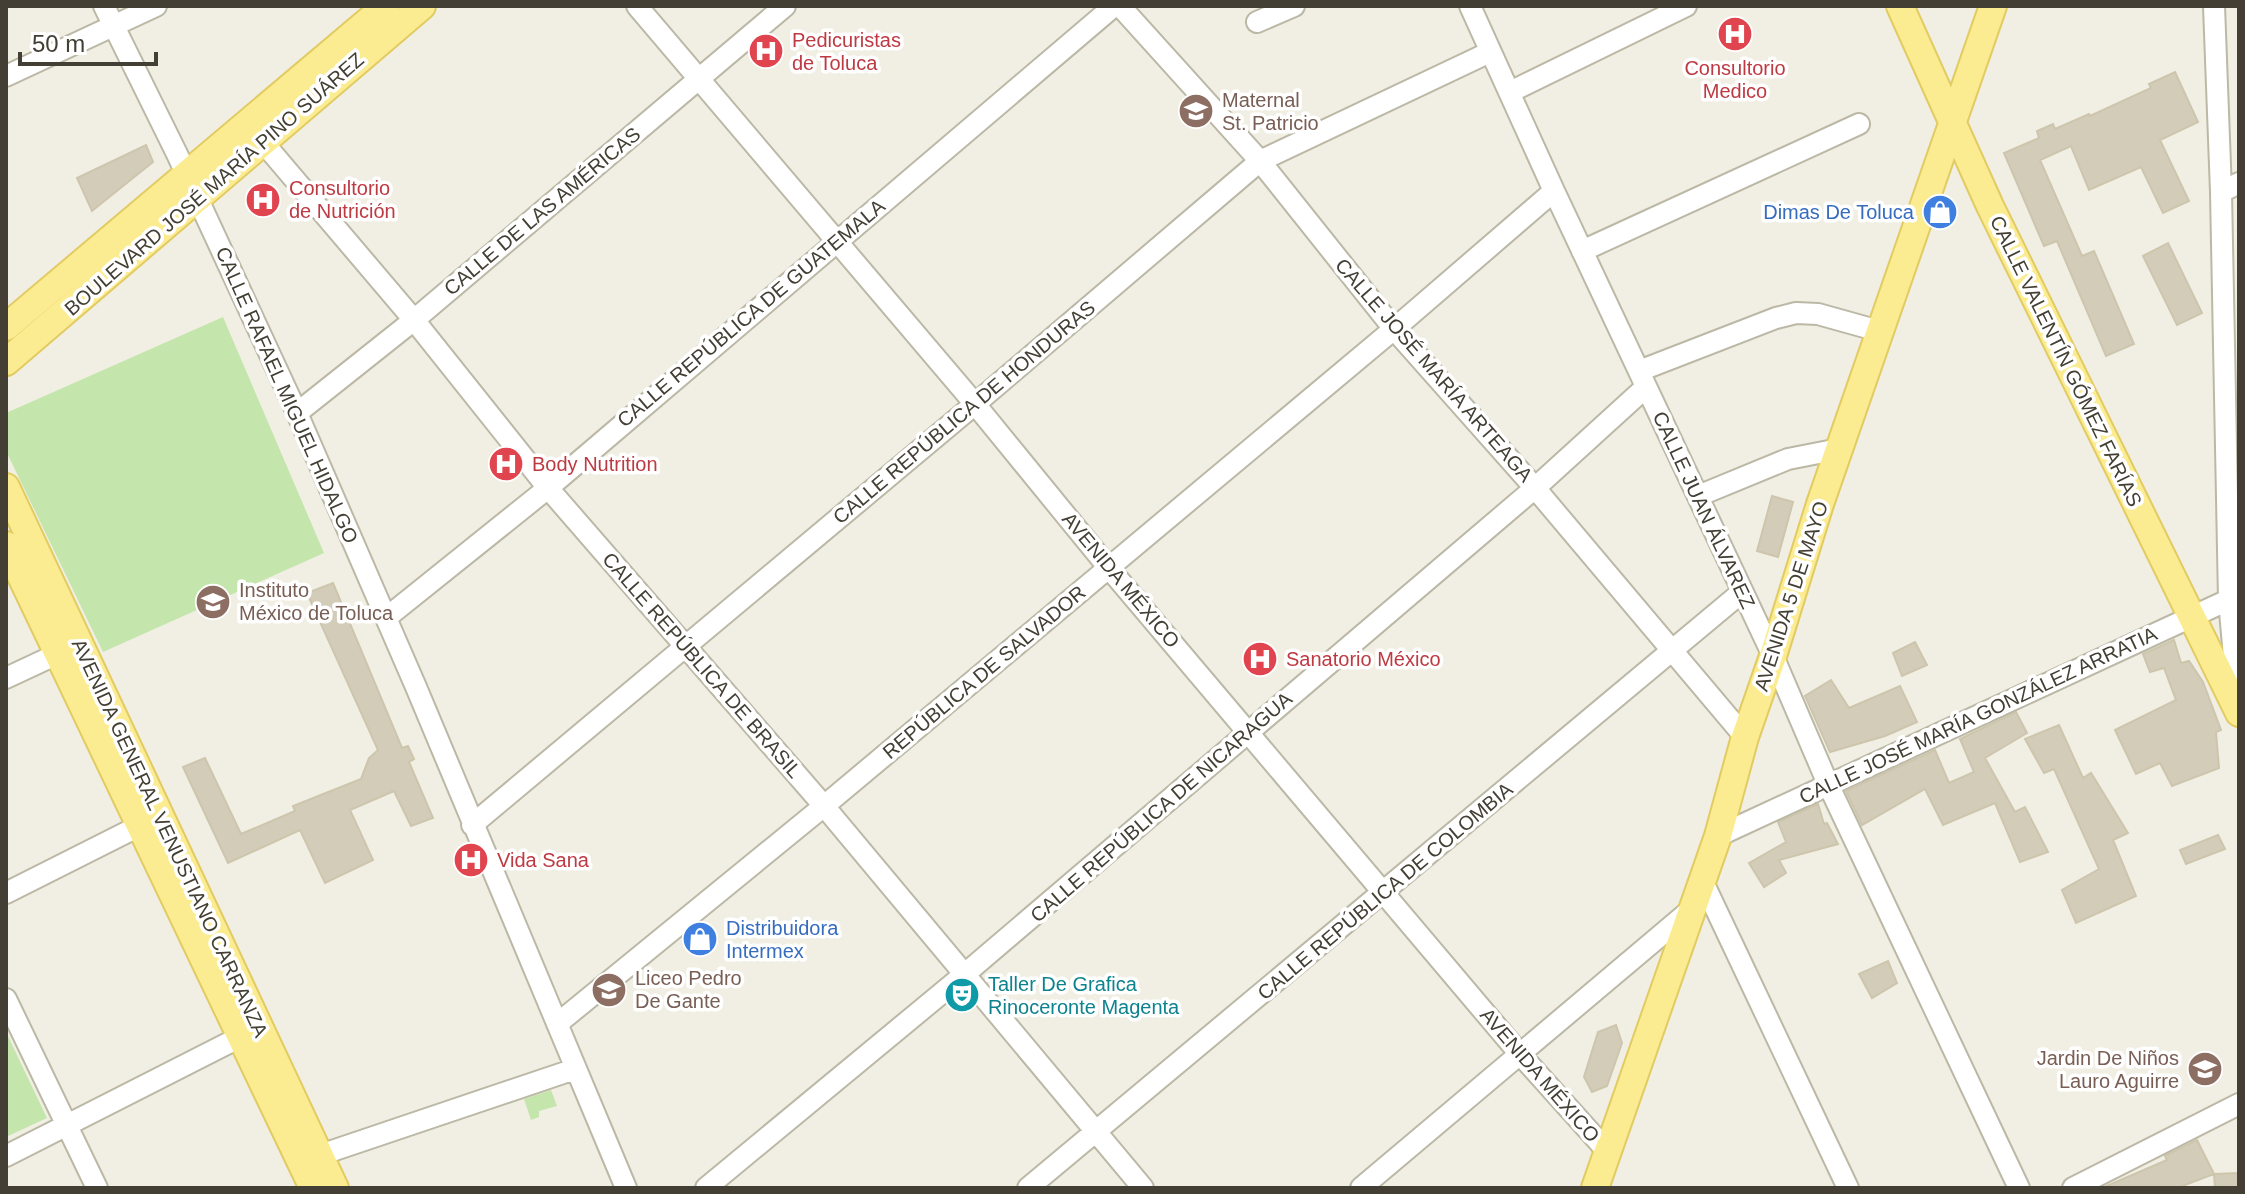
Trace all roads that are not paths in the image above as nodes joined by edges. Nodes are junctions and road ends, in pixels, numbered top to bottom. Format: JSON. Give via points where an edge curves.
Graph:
{"nodes":[{"id":1,"x":104,"y":6,"type":"edge"},
{"id":2,"x":156,"y":6,"type":"edge"},
{"id":3,"x":386,"y":6,"type":"edge"},
{"id":4,"x":422,"y":6,"type":"edge"},
{"id":5,"x":637,"y":6,"type":"edge"},
{"id":6,"x":785,"y":6,"type":"edge"},
{"id":7,"x":1117,"y":6,"type":"edge"},
{"id":8,"x":1294,"y":6,"type":"edge"},
{"id":9,"x":1470,"y":6,"type":"edge"},
{"id":10,"x":1686,"y":6,"type":"edge"},
{"id":11,"x":1900,"y":6,"type":"edge"},
{"id":12,"x":1993,"y":6,"type":"edge"},
{"id":13,"x":2214,"y":6,"type":"edge"},
{"id":14,"x":1257,"y":22,"type":"dead end"},
{"id":15,"x":113,"y":26,"type":"junction"},
{"id":16,"x":1490,"y":52,"type":"junction"},
{"id":17,"x":6,"y":76,"type":"edge"},
{"id":18,"x":698,"y":80,"type":"junction"},
{"id":19,"x":1510,"y":92,"type":"junction"},
{"id":20,"x":1859,"y":124,"type":"dead end"},
{"id":21,"x":1952,"y":124,"type":"junction"},
{"id":22,"x":262,"y":141,"type":"junction"},
{"id":23,"x":1260,"y":161,"type":"junction"},
{"id":24,"x":186,"y":174,"type":"junction"},
{"id":25,"x":2230,"y":188,"type":"edge"},
{"id":26,"x":1554,"y":191,"type":"junction"},
{"id":27,"x":197,"y":199,"type":"junction"},
{"id":28,"x":836,"y":241,"type":"junction"},
{"id":29,"x":1582,"y":251,"type":"junction"},
{"id":30,"x":414,"y":320,"type":"junction"},
{"id":31,"x":6,"y":327,"type":"edge"},
{"id":32,"x":1394,"y":329,"type":"junction"},
{"id":33,"x":1879,"y":331,"type":"junction"},
{"id":34,"x":6,"y":362,"type":"edge"},
{"id":35,"x":1643,"y":379,"type":"junction"},
{"id":36,"x":975,"y":404,"type":"junction"},
{"id":37,"x":297,"y":413,"type":"junction"},
{"id":38,"x":1839,"y":449,"type":"junction"},
{"id":39,"x":6,"y":487,"type":"edge"},
{"id":40,"x":548,"y":488,"type":"junction"},
{"id":41,"x":1535,"y":488,"type":"junction"},
{"id":42,"x":1698,"y":496,"type":"junction"},
{"id":43,"x":6,"y":545,"type":"edge"},
{"id":44,"x":1108,"y":567,"type":"junction"},
{"id":45,"x":1742,"y":592,"type":"junction"},
{"id":46,"x":2234,"y":598,"type":"edge"},
{"id":47,"x":2193,"y":616,"type":"junction"},
{"id":48,"x":386,"y":618,"type":"junction"},
{"id":49,"x":684,"y":647,"type":"junction"},
{"id":50,"x":69,"y":649,"type":"junction"},
{"id":51,"x":1673,"y":651,"type":"junction"},
{"id":52,"x":1773,"y":656,"type":"junction"},
{"id":53,"x":6,"y":678,"type":"edge"},
{"id":54,"x":2239,"y":715,"type":"edge"},
{"id":55,"x":1248,"y":731,"type":"junction"},
{"id":56,"x":1745,"y":737,"type":"junction"},
{"id":57,"x":1828,"y":784,"type":"junction"},
{"id":58,"x":824,"y":806,"type":"junction"},
{"id":59,"x":150,"y":821,"type":"junction"},
{"id":60,"x":472,"y":825,"type":"junction"},
{"id":61,"x":1718,"y":836,"type":"junction"},
{"id":62,"x":1702,"y":880,"type":"junction"},
{"id":63,"x":1384,"y":891,"type":"junction"},
{"id":64,"x":6,"y":893,"type":"edge"},
{"id":65,"x":1693,"y":908,"type":"junction"},
{"id":66,"x":966,"y":973,"type":"junction"},
{"id":67,"x":6,"y":999,"type":"edge"},
{"id":68,"x":557,"y":1024,"type":"junction"},
{"id":69,"x":250,"y":1032,"type":"junction"},
{"id":70,"x":1519,"y":1053,"type":"junction"},
{"id":71,"x":575,"y":1069,"type":"junction"},
{"id":72,"x":2239,"y":1104,"type":"edge"},
{"id":73,"x":66,"y":1127,"type":"junction"},
{"id":74,"x":1096,"y":1132,"type":"junction"},
{"id":75,"x":1608,"y":1152,"type":"junction"},
{"id":76,"x":320,"y":1155,"type":"junction"},
{"id":77,"x":6,"y":1156,"type":"edge"},
{"id":78,"x":97,"y":1188,"type":"edge"},
{"id":79,"x":313,"y":1188,"type":"edge"},
{"id":80,"x":335,"y":1188,"type":"edge"},
{"id":81,"x":626,"y":1188,"type":"edge"},
{"id":82,"x":706,"y":1188,"type":"edge"},
{"id":83,"x":1028,"y":1188,"type":"edge"},
{"id":84,"x":1143,"y":1188,"type":"edge"},
{"id":85,"x":1361,"y":1188,"type":"edge"},
{"id":86,"x":1595,"y":1188,"type":"edge"},
{"id":87,"x":1848,"y":1188,"type":"edge"},
{"id":88,"x":2019,"y":1188,"type":"edge"},
{"id":89,"x":2073,"y":1188,"type":"edge"}],
"edges":[{"from":1,"to":15,"type":"street","name":"CALLE RAFAEL MIGUEL HIDALGO"},
{"from":2,"to":15,"type":"street"},
{"from":3,"to":24,"type":"main road","name":"BOULEVARD JOSÉ MARÍA PINO SUÁREZ"},
{"from":4,"to":22,"type":"main road","name":"BOULEVARD JOSÉ MARÍA PINO SUÁREZ"},
{"from":5,"to":18,"type":"street","name":"AVENIDA MÉXICO"},
{"from":6,"to":18,"type":"street","name":"CALLE DE LAS AMÉRICAS"},
{"from":7,"to":23,"type":"street","name":"CALLE JOSÉ MARÍA ARTEAGA"},
{"from":7,"to":28,"type":"street","name":"CALLE REPÚBLICA DE GUATEMALA"},
{"from":8,"to":14,"type":"street"},
{"from":9,"to":16,"type":"street","name":"CALLE JUAN ÁLVAREZ"},
{"from":10,"to":19,"type":"street"},
{"from":11,"to":21,"type":"main road","name":"CALLE VALENTÍN GÓMEZ FARÍAS"},
{"from":12,"to":21,"type":"main road","name":"AVENIDA 5 DE MAYO"},
{"from":13,"to":25,"type":"street"},
{"from":15,"to":17,"type":"street"},
{"from":15,"to":24,"type":"street","name":"CALLE RAFAEL MIGUEL HIDALGO"},
{"from":16,"to":19,"type":"street","name":"CALLE JUAN ÁLVAREZ"},
{"from":16,"to":23,"type":"street","name":"CALLE REPÚBLICA DE HONDURAS"},
{"from":18,"to":28,"type":"street","name":"AVENIDA MÉXICO"},
{"from":18,"to":30,"type":"street","name":"CALLE DE LAS AMÉRICAS"},
{"from":19,"to":26,"type":"street","name":"CALLE JUAN ÁLVAREZ"},
{"from":20,"to":29,"type":"street"},
{"from":21,"to":33,"type":"main road","name":"AVENIDA 5 DE MAYO"},
{"from":21,"to":47,"type":"main road","name":"CALLE VALENTÍN GÓMEZ FARÍAS"},
{"from":22,"to":27,"type":"main road","name":"BOULEVARD JOSÉ MARÍA PINO SUÁREZ"},
{"from":22,"to":30,"type":"street","name":"CALLE REPÚBLICA DE BRASIL"},
{"from":23,"to":32,"type":"street","name":"CALLE JOSÉ MARÍA ARTEAGA"},
{"from":23,"to":36,"type":"street","name":"CALLE REPÚBLICA DE HONDURAS"},
{"from":24,"to":27,"type":"street","name":"CALLE RAFAEL MIGUEL HIDALGO"},
{"from":24,"to":31,"type":"main road","name":"BOULEVARD JOSÉ MARÍA PINO SUÁREZ"},
{"from":25,"to":46,"type":"street"},
{"from":26,"to":29,"type":"street","name":"CALLE JUAN ÁLVAREZ"},
{"from":26,"to":32,"type":"street","name":"REPÚBLICA DE SALVADOR"},
{"from":27,"to":34,"type":"main road","name":"BOULEVARD JOSÉ MARÍA PINO SUÁREZ"},
{"from":27,"to":37,"type":"street","name":"CALLE RAFAEL MIGUEL HIDALGO"},
{"from":28,"to":36,"type":"street","name":"AVENIDA MÉXICO"},
{"from":28,"to":40,"type":"street","name":"CALLE REPÚBLICA DE GUATEMALA"},
{"from":29,"to":35,"type":"street","name":"CALLE JUAN ÁLVAREZ"},
{"from":30,"to":37,"type":"street","name":"CALLE DE LAS AMÉRICAS"},
{"from":30,"to":40,"type":"street","name":"CALLE REPÚBLICA DE BRASIL"},
{"from":32,"to":41,"type":"street","name":"CALLE JOSÉ MARÍA ARTEAGA"},
{"from":32,"to":44,"type":"street","name":"REPÚBLICA DE SALVADOR"},
{"from":33,"to":35,"type":"street","via":[[1796,313]]},
{"from":33,"to":38,"type":"main road","name":"AVENIDA 5 DE MAYO"},
{"from":35,"to":41,"type":"street","name":"CALLE REPÚBLICA DE NICARAGUA"},
{"from":35,"to":42,"type":"street","name":"CALLE JUAN ÁLVAREZ"},
{"from":36,"to":44,"type":"street","name":"AVENIDA MÉXICO"},
{"from":36,"to":49,"type":"street","name":"CALLE REPÚBLICA DE HONDURAS"},
{"from":37,"to":48,"type":"street","name":"CALLE RAFAEL MIGUEL HIDALGO"},
{"from":38,"to":42,"type":"street","via":[[1788,459]]},
{"from":38,"to":52,"type":"main road","name":"AVENIDA 5 DE MAYO"},
{"from":39,"to":50,"type":"main road","name":"AVENIDA GENERAL VENUSTIANO CARRANZA"},
{"from":40,"to":48,"type":"street","name":"CALLE REPÚBLICA DE GUATEMALA"},
{"from":40,"to":49,"type":"street","name":"CALLE REPÚBLICA DE BRASIL"},
{"from":41,"to":51,"type":"street","name":"CALLE JOSÉ MARÍA ARTEAGA"},
{"from":41,"to":55,"type":"street","name":"CALLE REPÚBLICA DE NICARAGUA"},
{"from":42,"to":45,"type":"street","name":"CALLE JUAN ÁLVAREZ"},
{"from":43,"to":50,"type":"main road","name":"AVENIDA GENERAL VENUSTIANO CARRANZA"},
{"from":44,"to":55,"type":"street","name":"AVENIDA MÉXICO"},
{"from":44,"to":58,"type":"street","name":"REPÚBLICA DE SALVADOR"},
{"from":45,"to":51,"type":"street","name":"CALLE REPÚBLICA DE COLOMBIA"},
{"from":45,"to":52,"type":"street","name":"CALLE JUAN ÁLVAREZ"},
{"from":46,"to":47,"type":"street","name":"CALLE JOSÉ MARÍA GONZÁLEZ ARRATIA"},
{"from":46,"to":54,"type":"street"},
{"from":47,"to":54,"type":"main road","name":"CALLE VALENTÍN GÓMEZ FARÍAS"},
{"from":47,"to":57,"type":"street","name":"CALLE JOSÉ MARÍA GONZÁLEZ ARRATIA"},
{"from":48,"to":60,"type":"street","name":"CALLE RAFAEL MIGUEL HIDALGO"},
{"from":49,"to":58,"type":"street","name":"CALLE REPÚBLICA DE BRASIL"},
{"from":49,"to":60,"type":"street","name":"CALLE REPÚBLICA DE HONDURAS"},
{"from":50,"to":53,"type":"street"},
{"from":50,"to":59,"type":"main road","name":"AVENIDA GENERAL VENUSTIANO CARRANZA"},
{"from":51,"to":56,"type":"street","name":"CALLE JOSÉ MARÍA ARTEAGA"},
{"from":51,"to":63,"type":"street","name":"CALLE REPÚBLICA DE COLOMBIA"},
{"from":52,"to":56,"type":"main road","name":"AVENIDA 5 DE MAYO"},
{"from":52,"to":57,"type":"street","name":"CALLE JUAN ÁLVAREZ"},
{"from":55,"to":63,"type":"street","name":"AVENIDA MÉXICO"},
{"from":55,"to":66,"type":"street","name":"CALLE REPÚBLICA DE NICARAGUA"},
{"from":56,"to":61,"type":"main road","name":"AVENIDA 5 DE MAYO"},
{"from":57,"to":61,"type":"street","name":"CALLE JOSÉ MARÍA GONZÁLEZ ARRATIA"},
{"from":57,"to":88,"type":"street","name":"CALLE JUAN ÁLVAREZ"},
{"from":58,"to":66,"type":"street","name":"CALLE REPÚBLICA DE BRASIL"},
{"from":58,"to":68,"type":"street","name":"REPÚBLICA DE SALVADOR"},
{"from":59,"to":64,"type":"street"},
{"from":59,"to":69,"type":"main road","name":"AVENIDA GENERAL VENUSTIANO CARRANZA"},
{"from":60,"to":68,"type":"street","name":"CALLE RAFAEL MIGUEL HIDALGO"},
{"from":61,"to":62,"type":"main road","name":"AVENIDA 5 DE MAYO"},
{"from":62,"to":65,"type":"main road","name":"AVENIDA 5 DE MAYO"},
{"from":62,"to":87,"type":"street"},
{"from":63,"to":70,"type":"street","name":"AVENIDA MÉXICO"},
{"from":63,"to":74,"type":"street","name":"CALLE REPÚBLICA DE COLOMBIA"},
{"from":65,"to":70,"type":"street"},
{"from":65,"to":75,"type":"main road","name":"AVENIDA 5 DE MAYO"},
{"from":66,"to":74,"type":"street","name":"CALLE REPÚBLICA DE BRASIL"},
{"from":66,"to":82,"type":"street","name":"CALLE REPÚBLICA DE NICARAGUA"},
{"from":67,"to":73,"type":"street"},
{"from":68,"to":71,"type":"street","name":"CALLE RAFAEL MIGUEL HIDALGO"},
{"from":69,"to":73,"type":"street"},
{"from":69,"to":76,"type":"main road","name":"AVENIDA GENERAL VENUSTIANO CARRANZA"},
{"from":69,"to":79,"type":"main road","name":"AVENIDA GENERAL VENUSTIANO CARRANZA"},
{"from":70,"to":75,"type":"street","name":"AVENIDA MÉXICO"},
{"from":70,"to":85,"type":"street"},
{"from":71,"to":76,"type":"street"},
{"from":71,"to":81,"type":"street","name":"CALLE RAFAEL MIGUEL HIDALGO"},
{"from":72,"to":89,"type":"street"},
{"from":73,"to":77,"type":"street"},
{"from":73,"to":78,"type":"street"},
{"from":74,"to":83,"type":"street","name":"CALLE REPÚBLICA DE COLOMBIA"},
{"from":74,"to":84,"type":"street","name":"CALLE REPÚBLICA DE BRASIL"},
{"from":75,"to":86,"type":"main road","name":"AVENIDA 5 DE MAYO"},
{"from":76,"to":80,"type":"main road","name":"AVENIDA GENERAL VENUSTIANO CARRANZA"}]}
